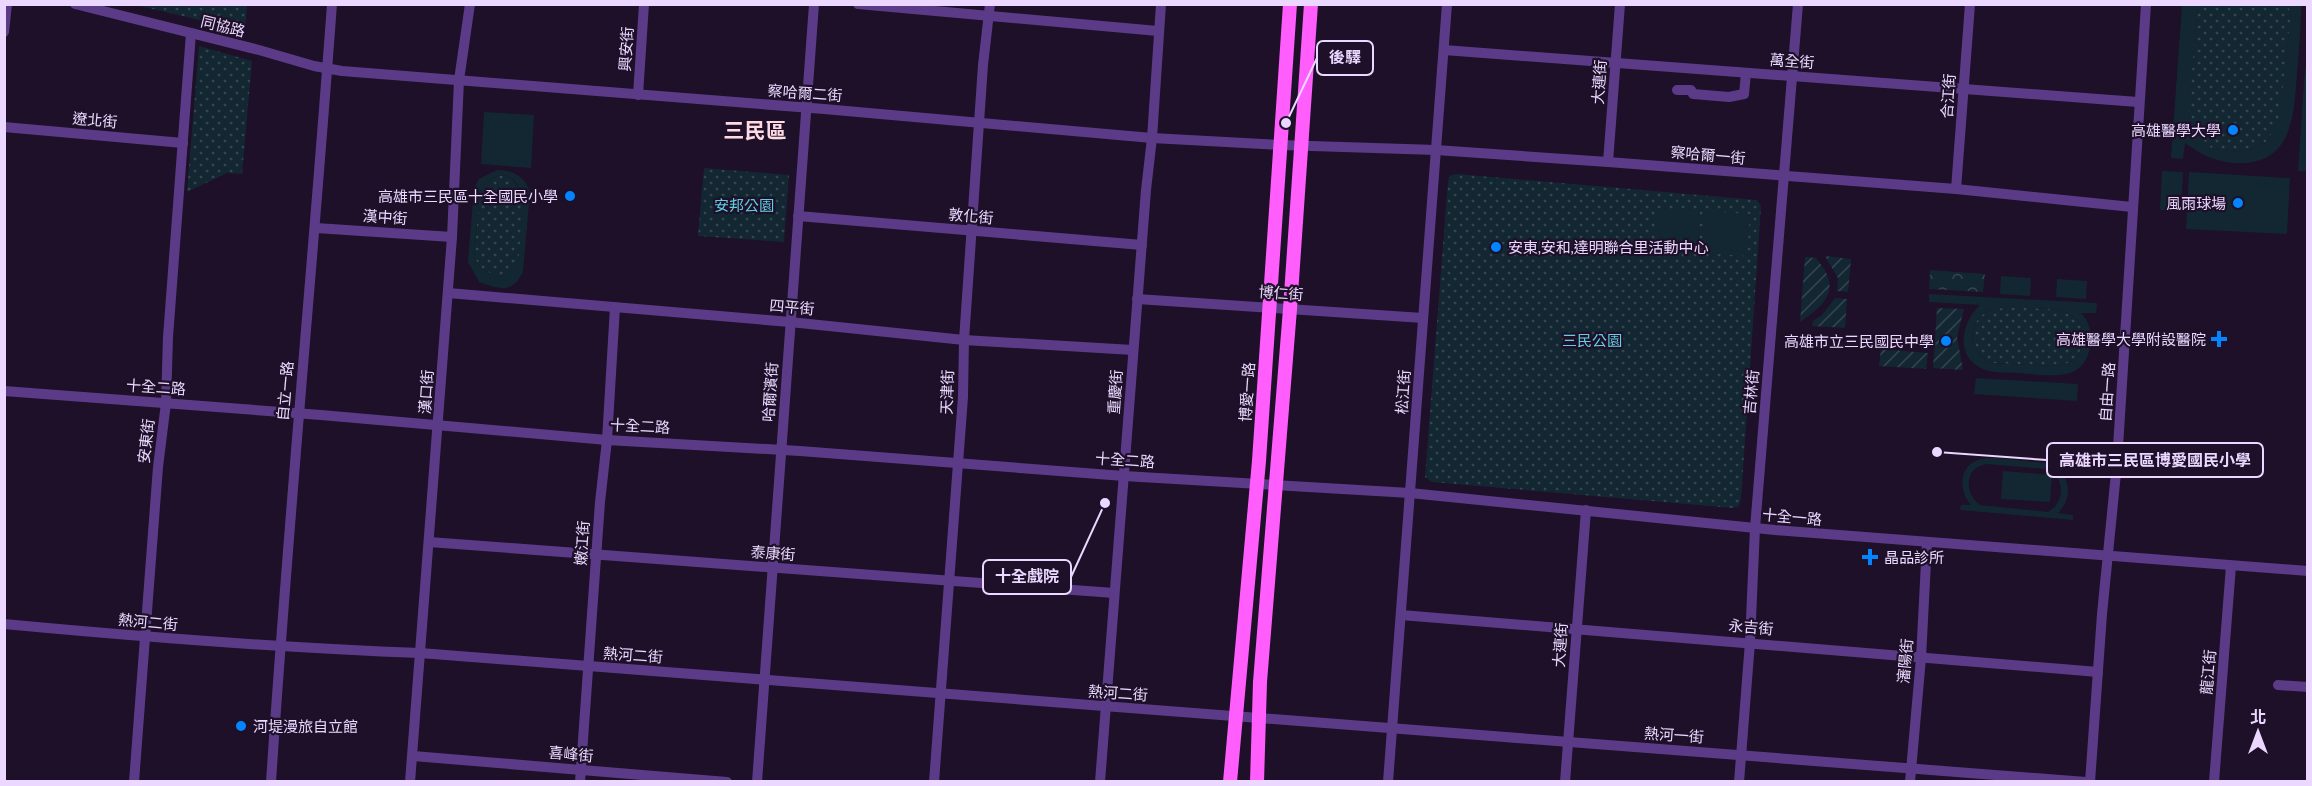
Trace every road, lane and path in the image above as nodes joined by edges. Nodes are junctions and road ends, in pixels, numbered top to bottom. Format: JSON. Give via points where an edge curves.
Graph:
{"nodes":[{"id":1,"x":7,"y":4,"type":"edge"},
{"id":2,"x":75,"y":4,"type":"edge"},
{"id":3,"x":332,"y":4,"type":"edge"},
{"id":4,"x":470,"y":4,"type":"edge"},
{"id":5,"x":644,"y":4,"type":"edge"},
{"id":6,"x":814,"y":4,"type":"edge"},
{"id":7,"x":858,"y":4,"type":"edge"},
{"id":8,"x":990,"y":4,"type":"edge"},
{"id":9,"x":1161,"y":4,"type":"edge"},
{"id":10,"x":1290,"y":4,"type":"edge"},
{"id":11,"x":1311,"y":4,"type":"edge"},
{"id":12,"x":1447,"y":4,"type":"edge"},
{"id":13,"x":1620,"y":4,"type":"edge"},
{"id":14,"x":1798,"y":4,"type":"edge"},
{"id":15,"x":1970,"y":4,"type":"edge"},
{"id":16,"x":2146,"y":4,"type":"edge"},
{"id":17,"x":989,"y":16,"type":"junction"},
{"id":18,"x":1158,"y":31,"type":"junction"},
{"id":19,"x":4,"y":32,"type":"edge"},
{"id":20,"x":191,"y":33,"type":"junction"},
{"id":21,"x":1444,"y":50,"type":"junction"},
{"id":22,"x":1616,"y":63,"type":"junction"},
{"id":23,"x":328,"y":69,"type":"junction"},
{"id":24,"x":1746,"y":73,"type":"junction"},
{"id":25,"x":1792,"y":76,"type":"junction"},
{"id":26,"x":459,"y":80,"type":"junction"},
{"id":27,"x":1677,"y":90,"type":"dead end"},
{"id":28,"x":1963,"y":90,"type":"junction"},
{"id":29,"x":638,"y":95,"type":"junction"},
{"id":30,"x":2138,"y":102,"type":"junction"},
{"id":31,"x":805,"y":108,"type":"junction"},
{"id":32,"x":979,"y":121,"type":"junction"},
{"id":33,"x":4,"y":127,"type":"edge"},
{"id":34,"x":1152,"y":138,"type":"junction"},
{"id":35,"x":183,"y":143,"type":"junction"},
{"id":36,"x":1281,"y":145,"type":"junction"},
{"id":37,"x":1300,"y":146,"type":"junction"},
{"id":38,"x":1436,"y":150,"type":"junction"},
{"id":39,"x":1608,"y":162,"type":"junction"},
{"id":40,"x":1784,"y":176,"type":"junction"},
{"id":41,"x":1956,"y":189,"type":"junction"},
{"id":42,"x":2132,"y":207,"type":"junction"},
{"id":43,"x":798,"y":216,"type":"junction"},
{"id":44,"x":316,"y":228,"type":"junction"},
{"id":45,"x":972,"y":231,"type":"junction"},
{"id":46,"x":452,"y":237,"type":"junction"},
{"id":47,"x":1142,"y":245,"type":"junction"},
{"id":48,"x":448,"y":293,"type":"junction"},
{"id":49,"x":1137,"y":298,"type":"junction"},
{"id":50,"x":615,"y":307,"type":"junction"},
{"id":51,"x":1270,"y":307,"type":"junction"},
{"id":52,"x":1290,"y":309,"type":"junction"},
{"id":53,"x":1423,"y":318,"type":"junction"},
{"id":54,"x":790,"y":322,"type":"junction"},
{"id":55,"x":964,"y":340,"type":"junction"},
{"id":56,"x":1133,"y":350,"type":"junction"},
{"id":57,"x":4,"y":391,"type":"edge"},
{"id":58,"x":166,"y":403,"type":"junction"},
{"id":59,"x":298,"y":413,"type":"junction"},
{"id":60,"x":439,"y":425,"type":"junction"},
{"id":61,"x":607,"y":440,"type":"junction"},
{"id":62,"x":781,"y":450,"type":"junction"},
{"id":63,"x":958,"y":463,"type":"junction"},
{"id":64,"x":1124,"y":476,"type":"junction"},
{"id":65,"x":1257,"y":483,"type":"junction"},
{"id":66,"x":1275,"y":484,"type":"junction"},
{"id":67,"x":1410,"y":493,"type":"junction"},
{"id":68,"x":1586,"y":510,"type":"junction"},
{"id":69,"x":1755,"y":528,"type":"junction"},
{"id":70,"x":429,"y":542,"type":"junction"},
{"id":71,"x":1927,"y":543,"type":"junction"},
{"id":72,"x":597,"y":554,"type":"junction"},
{"id":73,"x":2107,"y":556,"type":"junction"},
{"id":74,"x":2231,"y":566,"type":"junction"},
{"id":75,"x":772,"y":568,"type":"junction"},
{"id":76,"x":2307,"y":571,"type":"edge"},
{"id":77,"x":949,"y":581,"type":"junction"},
{"id":78,"x":1114,"y":593,"type":"junction"},
{"id":79,"x":1401,"y":615,"type":"junction"},
{"id":80,"x":4,"y":624,"type":"edge"},
{"id":81,"x":1576,"y":628,"type":"junction"},
{"id":82,"x":144,"y":637,"type":"junction"},
{"id":83,"x":1750,"y":642,"type":"junction"},
{"id":84,"x":279,"y":647,"type":"junction"},
{"id":85,"x":420,"y":653,"type":"junction"},
{"id":86,"x":1921,"y":658,"type":"junction"},
{"id":87,"x":588,"y":666,"type":"junction"},
{"id":88,"x":2098,"y":672,"type":"junction"},
{"id":89,"x":764,"y":680,"type":"junction"},
{"id":90,"x":2278,"y":685,"type":"dead end"},
{"id":91,"x":2307,"y":687,"type":"edge"},
{"id":92,"x":940,"y":694,"type":"junction"},
{"id":93,"x":1105,"y":707,"type":"junction"},
{"id":94,"x":1235,"y":716,"type":"junction"},
{"id":95,"x":1259,"y":718,"type":"junction"},
{"id":96,"x":1392,"y":728,"type":"junction"},
{"id":97,"x":1568,"y":742,"type":"junction"},
{"id":98,"x":1741,"y":755,"type":"junction"},
{"id":99,"x":413,"y":756,"type":"junction"},
{"id":100,"x":1911,"y":768,"type":"junction"},
{"id":101,"x":581,"y":770,"type":"junction"},
{"id":102,"x":134,"y":782,"type":"edge"},
{"id":103,"x":271,"y":782,"type":"edge"},
{"id":104,"x":410,"y":782,"type":"edge"},
{"id":105,"x":580,"y":782,"type":"edge"},
{"id":106,"x":727,"y":782,"type":"edge"},
{"id":107,"x":757,"y":782,"type":"edge"},
{"id":108,"x":934,"y":782,"type":"edge"},
{"id":109,"x":1100,"y":782,"type":"edge"},
{"id":110,"x":1230,"y":782,"type":"edge"},
{"id":111,"x":1257,"y":782,"type":"edge"},
{"id":112,"x":1388,"y":782,"type":"edge"},
{"id":113,"x":1565,"y":782,"type":"edge"},
{"id":114,"x":1739,"y":782,"type":"edge"},
{"id":115,"x":1910,"y":782,"type":"edge"},
{"id":116,"x":2088,"y":782,"type":"edge"},
{"id":117,"x":2214,"y":782,"type":"edge"}],
"edges":[{"from":1,"to":19,"type":"street"},
{"from":2,"to":20,"type":"street","name":"同協路"},
{"from":3,"to":23,"type":"street","name":"自立一路"},
{"from":4,"to":26,"type":"street","name":"漢口街"},
{"from":5,"to":29,"type":"street","name":"興安街"},
{"from":6,"to":31,"type":"street","name":"哈爾濱街"},
{"from":7,"to":17,"type":"street"},
{"from":8,"to":17,"type":"street","name":"天津街"},
{"from":9,"to":18,"type":"street","name":"重慶街"},
{"from":10,"to":36,"type":"main road","name":"博愛一路"},
{"from":11,"to":37,"type":"main road"},
{"from":12,"to":21,"type":"street","name":"松江街"},
{"from":13,"to":22,"type":"street","name":"大連街"},
{"from":14,"to":25,"type":"street","name":"吉林街"},
{"from":15,"to":28,"type":"street","name":"合江街"},
{"from":16,"to":30,"type":"street","name":"自由一路"},
{"from":17,"to":18,"type":"street"},
{"from":17,"to":32,"type":"street","name":"天津街"},
{"from":18,"to":34,"type":"street","name":"重慶街"},
{"from":20,"to":23,"type":"street","name":"同協路"},
{"from":20,"to":35,"type":"street","name":"安東街"},
{"from":21,"to":22,"type":"street","name":"萬全街"},
{"from":21,"to":38,"type":"street","name":"松江街"},
{"from":22,"to":24,"type":"street","name":"萬全街"},
{"from":22,"to":39,"type":"street","name":"大連街"},
{"from":23,"to":26,"type":"street","name":"察哈爾二街"},
{"from":23,"to":44,"type":"street","name":"自立一路"},
{"from":24,"to":25,"type":"street","name":"萬全街"},
{"from":24,"to":27,"type":"street","via":[[1744,94],[1729,97]]},
{"from":25,"to":28,"type":"street","name":"萬全街"},
{"from":25,"to":40,"type":"street","name":"吉林街"},
{"from":26,"to":29,"type":"street","name":"察哈爾二街"},
{"from":26,"to":46,"type":"street","name":"漢口街"},
{"from":28,"to":30,"type":"street","name":"萬全街"},
{"from":28,"to":41,"type":"street","name":"合江街"},
{"from":29,"to":31,"type":"street","name":"察哈爾二街"},
{"from":30,"to":42,"type":"street","name":"自由一路"},
{"from":31,"to":32,"type":"street","name":"察哈爾二街"},
{"from":31,"to":43,"type":"street","name":"哈爾濱街"},
{"from":32,"to":34,"type":"street","name":"察哈爾二街"},
{"from":32,"to":45,"type":"street","name":"天津街"},
{"from":33,"to":35,"type":"street","name":"遼北街"},
{"from":34,"to":36,"type":"street","name":"察哈爾二街"},
{"from":34,"to":47,"type":"street","name":"重慶街"},
{"from":35,"to":58,"type":"street","name":"安東街"},
{"from":36,"to":37,"type":"street","name":"察哈爾一街"},
{"from":36,"to":51,"type":"main road","name":"博愛一路"},
{"from":37,"to":38,"type":"street","name":"察哈爾一街"},
{"from":37,"to":52,"type":"main road"},
{"from":38,"to":39,"type":"street","name":"察哈爾一街"},
{"from":38,"to":53,"type":"street","name":"松江街"},
{"from":39,"to":40,"type":"street","name":"察哈爾一街"},
{"from":40,"to":41,"type":"street","name":"察哈爾一街"},
{"from":40,"to":69,"type":"street","name":"吉林街"},
{"from":41,"to":42,"type":"street","name":"察哈爾一街"},
{"from":42,"to":73,"type":"street","name":"自由一路","via":[[2118,451]]},
{"from":43,"to":45,"type":"street","name":"敦化街"},
{"from":43,"to":54,"type":"street","name":"哈爾濱街"},
{"from":44,"to":46,"type":"street","name":"漢中街"},
{"from":44,"to":59,"type":"street","name":"自立一路"},
{"from":45,"to":47,"type":"street","name":"敦化街"},
{"from":45,"to":55,"type":"street","name":"天津街"},
{"from":46,"to":48,"type":"street","name":"漢口街"},
{"from":47,"to":49,"type":"street","name":"重慶街"},
{"from":48,"to":50,"type":"street","name":"四平街"},
{"from":48,"to":60,"type":"street","name":"漢口街"},
{"from":49,"to":51,"type":"street","name":"博仁街"},
{"from":49,"to":56,"type":"street","name":"重慶街"},
{"from":50,"to":54,"type":"street","name":"四平街"},
{"from":50,"to":61,"type":"street","name":"嫩江街"},
{"from":51,"to":52,"type":"street","name":"博仁街"},
{"from":51,"to":65,"type":"main road","name":"博愛一路"},
{"from":52,"to":53,"type":"street","name":"博仁街"},
{"from":52,"to":66,"type":"main road"},
{"from":53,"to":67,"type":"street","name":"松江街"},
{"from":54,"to":55,"type":"street","name":"四平街"},
{"from":54,"to":62,"type":"street","name":"哈爾濱街"},
{"from":55,"to":56,"type":"street","name":"四平街"},
{"from":55,"to":63,"type":"street","name":"天津街"},
{"from":56,"to":64,"type":"street","name":"重慶街"},
{"from":57,"to":58,"type":"street","name":"十全二路"},
{"from":58,"to":59,"type":"street","name":"十全二路"},
{"from":58,"to":82,"type":"street","name":"安東街"},
{"from":59,"to":60,"type":"street","name":"十全二路"},
{"from":59,"to":84,"type":"street","name":"自立一路"},
{"from":60,"to":61,"type":"street","name":"十全二路"},
{"from":60,"to":70,"type":"street","name":"漢口街"},
{"from":61,"to":62,"type":"street","name":"十全二路"},
{"from":61,"to":72,"type":"street","name":"嫩江街"},
{"from":62,"to":63,"type":"street","name":"十全二路"},
{"from":62,"to":75,"type":"street","name":"哈爾濱街"},
{"from":63,"to":64,"type":"street","name":"十全二路"},
{"from":63,"to":77,"type":"street","name":"天津街"},
{"from":64,"to":65,"type":"street","name":"十全二路"},
{"from":64,"to":78,"type":"street","name":"重慶街"},
{"from":65,"to":66,"type":"street","name":"十全二路"},
{"from":65,"to":94,"type":"main road","name":"博愛一路"},
{"from":66,"to":67,"type":"street","name":"十全一路"},
{"from":66,"to":95,"type":"main road"},
{"from":67,"to":68,"type":"street","name":"十全一路"},
{"from":67,"to":79,"type":"street","name":"松江街"},
{"from":68,"to":69,"type":"street","name":"十全一路"},
{"from":68,"to":81,"type":"street","name":"大連街"},
{"from":69,"to":71,"type":"street","name":"十全一路"},
{"from":69,"to":83,"type":"street","name":"吉林街"},
{"from":70,"to":72,"type":"street","name":"泰康街"},
{"from":70,"to":85,"type":"street","name":"漢口街"},
{"from":71,"to":73,"type":"street","name":"十全一路"},
{"from":71,"to":86,"type":"street","name":"瀋陽街"},
{"from":72,"to":75,"type":"street","name":"泰康街"},
{"from":72,"to":87,"type":"street","name":"嫩江街"},
{"from":73,"to":74,"type":"street","name":"十全一路"},
{"from":73,"to":88,"type":"street","name":"自由一路"},
{"from":74,"to":76,"type":"street","name":"十全一路"},
{"from":74,"to":117,"type":"street","name":"龍江街"},
{"from":75,"to":77,"type":"street","name":"泰康街"},
{"from":75,"to":89,"type":"street","name":"哈爾濱街"},
{"from":77,"to":78,"type":"street","name":"泰康街"},
{"from":77,"to":92,"type":"street","name":"天津街"},
{"from":78,"to":93,"type":"street","name":"重慶街"},
{"from":79,"to":81,"type":"street","name":"永吉街"},
{"from":79,"to":96,"type":"street","name":"松江街"},
{"from":80,"to":82,"type":"street","name":"熱河二街"},
{"from":81,"to":83,"type":"street","name":"永吉街"},
{"from":81,"to":97,"type":"street","name":"大連街"},
{"from":82,"to":84,"type":"street","name":"熱河二街"},
{"from":82,"to":102,"type":"street","name":"安東街"},
{"from":83,"to":86,"type":"street","name":"永吉街"},
{"from":83,"to":98,"type":"street","name":"吉林街"},
{"from":84,"to":85,"type":"street","name":"熱河二街"},
{"from":84,"to":103,"type":"street","name":"自立一路"},
{"from":85,"to":87,"type":"street","name":"熱河二街"},
{"from":85,"to":99,"type":"street","name":"漢口街"},
{"from":86,"to":88,"type":"street","name":"永吉街"},
{"from":86,"to":100,"type":"street","name":"瀋陽街"},
{"from":87,"to":89,"type":"street","name":"熱河二街"},
{"from":87,"to":101,"type":"street","name":"嫩江街"},
{"from":88,"to":116,"type":"street","name":"自由一路"},
{"from":89,"to":92,"type":"street","name":"熱河二街"},
{"from":89,"to":107,"type":"street","name":"哈爾濱街"},
{"from":90,"to":91,"type":"street"},
{"from":92,"to":93,"type":"street","name":"熱河二街"},
{"from":92,"to":108,"type":"street","name":"天津街"},
{"from":93,"to":94,"type":"street","name":"熱河二街"},
{"from":93,"to":109,"type":"street","name":"重慶街"},
{"from":94,"to":95,"type":"street","name":"熱河二街"},
{"from":94,"to":110,"type":"main road","name":"博愛一路"},
{"from":95,"to":96,"type":"street","name":"熱河一街"},
{"from":95,"to":111,"type":"main road"},
{"from":96,"to":97,"type":"street","name":"熱河一街"},
{"from":96,"to":112,"type":"street","name":"松江街"},
{"from":97,"to":98,"type":"street","name":"熱河一街"},
{"from":97,"to":113,"type":"street","name":"大連街"},
{"from":98,"to":100,"type":"street","name":"熱河一街"},
{"from":98,"to":114,"type":"street","name":"吉林街"},
{"from":99,"to":101,"type":"street","name":"喜峰街"},
{"from":99,"to":104,"type":"street","name":"漢口街"},
{"from":100,"to":115,"type":"street","name":"瀋陽街"},
{"from":100,"to":116,"type":"street","name":"熱河一街"},
{"from":101,"to":105,"type":"street","name":"嫩江街"},
{"from":101,"to":106,"type":"street","name":"喜峰街"}]}
